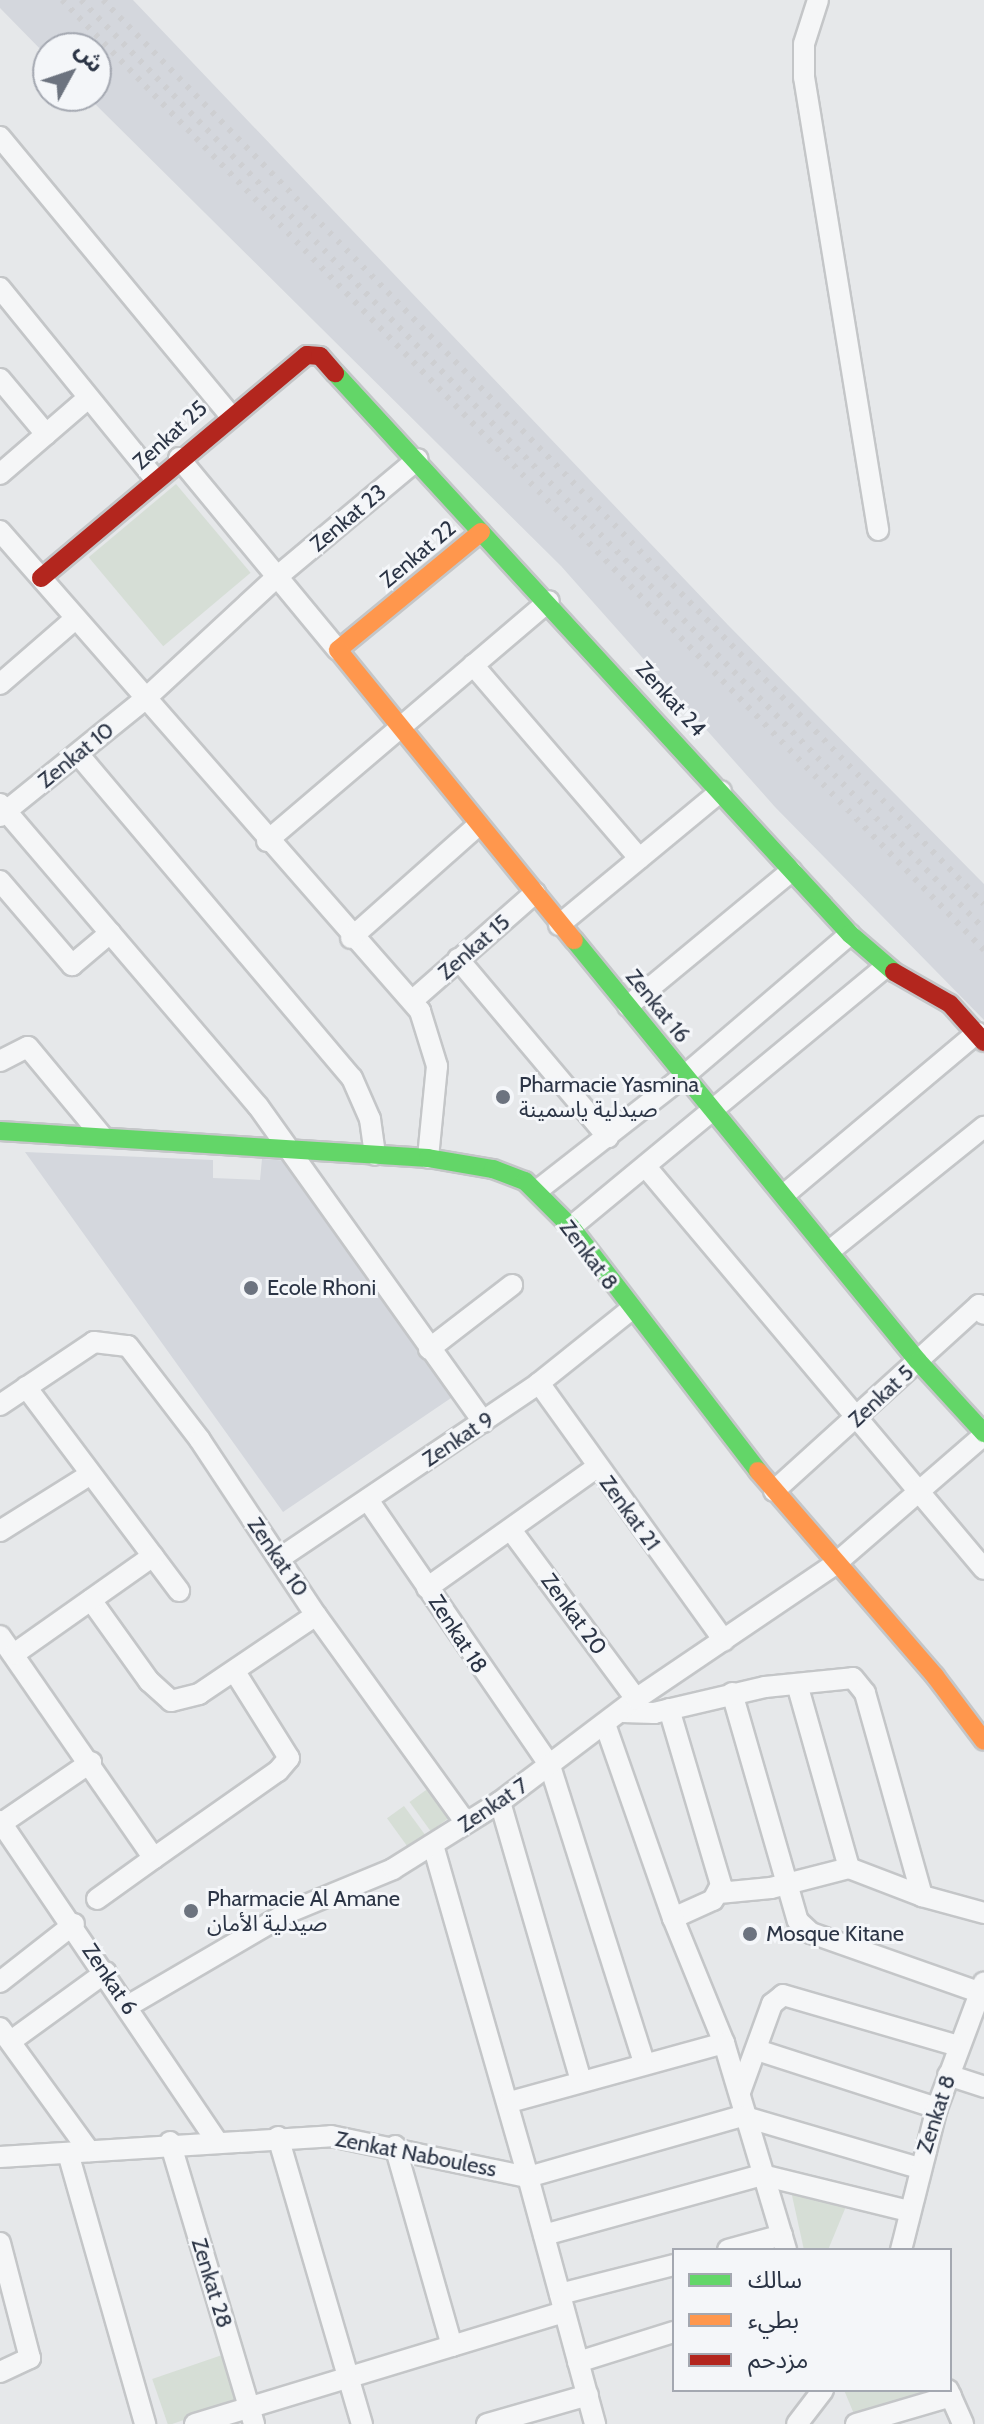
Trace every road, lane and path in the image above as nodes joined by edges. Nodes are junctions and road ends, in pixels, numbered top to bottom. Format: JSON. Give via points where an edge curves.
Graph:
{"nodes":[{"id":1,"x":818,"y":0,"type":"edge"},
{"id":2,"x":0,"y":137,"type":"edge"},
{"id":3,"x":2,"y":295,"type":"edge"},
{"id":4,"x":337,"y":369,"type":"joint"},
{"id":5,"x":0,"y":379,"type":"edge"},
{"id":6,"x":87,"y":399,"type":"junction"},
{"id":7,"x":229,"y":414,"type":"junction"},
{"id":8,"x":46,"y":434,"type":"junction"},
{"id":9,"x":179,"y":458,"type":"junction"},
{"id":10,"x":418,"y":459,"type":"junction"},
{"id":11,"x":0,"y":474,"type":"edge"},
{"id":12,"x":156,"y":480,"type":"junction"},
{"id":13,"x":878,"y":530,"type":"dead end"},
{"id":14,"x":481,"y":532,"type":"junction"},
{"id":15,"x":4,"y":544,"type":"edge"},
{"id":16,"x":278,"y":576,"type":"junction"},
{"id":17,"x":41,"y":578,"type":"junction"},
{"id":18,"x":549,"y":601,"type":"junction"},
{"id":19,"x":75,"y":619,"type":"junction"},
{"id":20,"x":338,"y":650,"type":"junction"},
{"id":21,"x":473,"y":665,"type":"junction"},
{"id":22,"x":0,"y":684,"type":"edge"},
{"id":23,"x":145,"y":699,"type":"junction"},
{"id":24,"x":397,"y":729,"type":"junction"},
{"id":25,"x":78,"y":754,"type":"junction"},
{"id":26,"x":721,"y":791,"type":"junction"},
{"id":27,"x":2,"y":810,"type":"edge"},
{"id":28,"x":477,"y":826,"type":"junction"},
{"id":29,"x":267,"y":841,"type":"junction"},
{"id":30,"x":639,"y":858,"type":"junction"},
{"id":31,"x":791,"y":871,"type":"junction"},
{"id":32,"x":0,"y":881,"type":"edge"},
{"id":33,"x":535,"y":893,"type":"junction"},
{"id":34,"x":559,"y":925,"type":"junction"},
{"id":35,"x":110,"y":933,"type":"junction"},
{"id":36,"x":850,"y":934,"type":"junction"},
{"id":37,"x":351,"y":938,"type":"junction"},
{"id":38,"x":458,"y":959,"type":"junction"},
{"id":39,"x":885,"y":967,"type":"junction"},
{"id":40,"x":412,"y":1001,"type":"junction"},
{"id":41,"x":628,"y":1006,"type":"junction"},
{"id":42,"x":980,"y":1038,"type":"edge"},
{"id":43,"x":0,"y":1061,"type":"edge"},
{"id":44,"x":684,"y":1076,"type":"junction"},
{"id":45,"x":714,"y":1107,"type":"junction"},
{"id":46,"x":984,"y":1127,"type":"edge"},
{"id":47,"x":0,"y":1131,"type":"edge"},
{"id":48,"x":101,"y":1135,"type":"junction"},
{"id":49,"x":608,"y":1137,"type":"junction"},
{"id":50,"x":290,"y":1151,"type":"junction"},
{"id":51,"x":375,"y":1155,"type":"junction"},
{"id":52,"x":428,"y":1158,"type":"junction"},
{"id":53,"x":646,"y":1167,"type":"junction"},
{"id":54,"x":538,"y":1190,"type":"junction"},
{"id":55,"x":785,"y":1194,"type":"junction"},
{"id":56,"x":571,"y":1227,"type":"junction"},
{"id":57,"x":832,"y":1249,"type":"junction"},
{"id":58,"x":512,"y":1285,"type":"dead end"},
{"id":59,"x":982,"y":1304,"type":"edge"},
{"id":60,"x":630,"y":1310,"type":"junction"},
{"id":61,"x":429,"y":1349,"type":"junction"},
{"id":62,"x":918,"y":1361,"type":"junction"},
{"id":63,"x":539,"y":1383,"type":"junction"},
{"id":64,"x":26,"y":1387,"type":"junction"},
{"id":65,"x":0,"y":1405,"type":"edge"},
{"id":66,"x":856,"y":1421,"type":"junction"},
{"id":67,"x":483,"y":1422,"type":"junction"},
{"id":68,"x":984,"y":1434,"type":"edge"},
{"id":69,"x":597,"y":1467,"type":"junction"},
{"id":70,"x":91,"y":1474,"type":"junction"},
{"id":71,"x":774,"y":1491,"type":"junction"},
{"id":72,"x":917,"y":1492,"type":"junction"},
{"id":73,"x":368,"y":1500,"type":"junction"},
{"id":74,"x":511,"y":1530,"type":"junction"},
{"id":75,"x":0,"y":1531,"type":"edge"},
{"id":76,"x":153,"y":1556,"type":"junction"},
{"id":77,"x":280,"y":1558,"type":"junction"},
{"id":78,"x":834,"y":1565,"type":"junction"},
{"id":79,"x":984,"y":1569,"type":"edge"},
{"id":80,"x":427,"y":1588,"type":"junction"},
{"id":81,"x":179,"y":1591,"type":"dead end"},
{"id":82,"x":91,"y":1600,"type":"junction"},
{"id":83,"x":316,"y":1615,"type":"junction"},
{"id":84,"x":0,"y":1636,"type":"edge"},
{"id":85,"x":724,"y":1640,"type":"junction"},
{"id":86,"x":14,"y":1654,"type":"junction"},
{"id":87,"x":235,"y":1672,"type":"junction"},
{"id":88,"x":797,"y":1684,"type":"junction"},
{"id":89,"x":732,"y":1693,"type":"junction"},
{"id":90,"x":629,"y":1706,"type":"junction"},
{"id":91,"x":669,"y":1709,"type":"junction"},
{"id":92,"x":605,"y":1724,"type":"junction"},
{"id":93,"x":984,"y":1741,"type":"edge"},
{"id":94,"x":91,"y":1762,"type":"junction"},
{"id":95,"x":550,"y":1766,"type":"junction"},
{"id":96,"x":500,"y":1802,"type":"junction"},
{"id":97,"x":1,"y":1822,"type":"edge"},
{"id":98,"x":466,"y":1823,"type":"junction"},
{"id":99,"x":433,"y":1845,"type":"junction"},
{"id":100,"x":154,"y":1858,"type":"junction"},
{"id":101,"x":849,"y":1868,"type":"junction"},
{"id":102,"x":789,"y":1883,"type":"junction"},
{"id":103,"x":719,"y":1893,"type":"junction"},
{"id":104,"x":922,"y":1896,"type":"junction"},
{"id":105,"x":97,"y":1899,"type":"dead end"},
{"id":106,"x":984,"y":1913,"type":"edge"},
{"id":107,"x":673,"y":1918,"type":"junction"},
{"id":108,"x":74,"y":1924,"type":"junction"},
{"id":109,"x":106,"y":1972,"type":"junction"},
{"id":110,"x":0,"y":1982,"type":"edge"},
{"id":111,"x":983,"y":1989,"type":"edge"},
{"id":112,"x":128,"y":2006,"type":"junction"},
{"id":113,"x":5,"y":2034,"type":"edge"},
{"id":114,"x":724,"y":2043,"type":"junction"},
{"id":115,"x":959,"y":2046,"type":"junction"},
{"id":116,"x":757,"y":2050,"type":"junction"},
{"id":117,"x":644,"y":2062,"type":"junction"},
{"id":118,"x":948,"y":2075,"type":"junction"},
{"id":119,"x":581,"y":2080,"type":"junction"},
{"id":120,"x":984,"y":2087,"type":"edge"},
{"id":121,"x":740,"y":2092,"type":"junction"},
{"id":122,"x":510,"y":2102,"type":"junction"},
{"id":123,"x":937,"y":2108,"type":"junction"},
{"id":124,"x":742,"y":2116,"type":"junction"},
{"id":125,"x":278,"y":2137,"type":"junction"},
{"id":126,"x":216,"y":2140,"type":"junction"},
{"id":127,"x":170,"y":2142,"type":"junction"},
{"id":128,"x":395,"y":2146,"type":"junction"},
{"id":129,"x":78,"y":2152,"type":"junction"},
{"id":130,"x":0,"y":2157,"type":"edge"},
{"id":131,"x":919,"y":2168,"type":"junction"},
{"id":132,"x":762,"y":2175,"type":"junction"},
{"id":133,"x":528,"y":2177,"type":"junction"},
{"id":134,"x":909,"y":2211,"type":"junction"},
{"id":135,"x":544,"y":2235,"type":"junction"},
{"id":136,"x":784,"y":2242,"type":"edge"},
{"id":137,"x":0,"y":2243,"type":"edge"},
{"id":138,"x":742,"y":2248,"type":"edge"},
{"id":139,"x":901,"y":2248,"type":"edge"},
{"id":140,"x":672,"y":2266,"type":"edge"},
{"id":141,"x":561,"y":2303,"type":"junction"},
{"id":142,"x":672,"y":2333,"type":"edge"},
{"id":143,"x":452,"y":2346,"type":"junction"},
{"id":144,"x":578,"y":2362,"type":"junction"},
{"id":145,"x":0,"y":2372,"type":"edge"},
{"id":146,"x":347,"y":2379,"type":"junction"},
{"id":147,"x":821,"y":2392,"type":"edge"},
{"id":148,"x":949,"y":2393,"type":"edge"},
{"id":149,"x":588,"y":2395,"type":"junction"},
{"id":150,"x":252,"y":2416,"type":"edge"},
{"id":151,"x":145,"y":2424,"type":"edge"},
{"id":152,"x":195,"y":2424,"type":"edge"},
{"id":153,"x":362,"y":2424,"type":"edge"},
{"id":154,"x":487,"y":2424,"type":"edge"},
{"id":155,"x":595,"y":2424,"type":"edge"},
{"id":156,"x":797,"y":2424,"type":"edge"},
{"id":157,"x":856,"y":2424,"type":"edge"},
{"id":158,"x":963,"y":2424,"type":"edge"}],
"edges":[{"from":1,"to":13,"type":"street","via":[[804,44],[804,77]]},
{"from":2,"to":7,"type":"street"},
{"from":3,"to":6,"type":"street"},
{"from":4,"to":7,"type":"street","name":"Zenkat 25","via":[[320,356],[307,355]]},
{"from":4,"to":10,"type":"street","name":"Zenkat 24"},
{"from":5,"to":8,"type":"street"},
{"from":6,"to":8,"type":"street"},
{"from":6,"to":12,"type":"street"},
{"from":7,"to":9,"type":"street","name":"Zenkat 25"},
{"from":8,"to":11,"type":"street"},
{"from":9,"to":12,"type":"street","name":"Zenkat 25"},
{"from":9,"to":16,"type":"street"},
{"from":10,"to":14,"type":"street","name":"Zenkat 24"},
{"from":10,"to":16,"type":"street","name":"Zenkat 23"},
{"from":12,"to":17,"type":"street","name":"Zenkat 25"},
{"from":14,"to":18,"type":"street","name":"Zenkat 24"},
{"from":14,"to":20,"type":"street","name":"Zenkat 22"},
{"from":15,"to":17,"type":"street"},
{"from":16,"to":20,"type":"street"},
{"from":16,"to":23,"type":"street","name":"Zenkat 23"},
{"from":17,"to":19,"type":"street"},
{"from":18,"to":21,"type":"street"},
{"from":18,"to":26,"type":"street","name":"Zenkat 24"},
{"from":19,"to":22,"type":"street"},
{"from":19,"to":23,"type":"street"},
{"from":20,"to":24,"type":"street","name":"Zenkat 16"},
{"from":21,"to":24,"type":"street"},
{"from":21,"to":30,"type":"street"},
{"from":23,"to":25,"type":"street","name":"Zenkat 10"},
{"from":23,"to":29,"type":"street"},
{"from":24,"to":28,"type":"street","name":"Zenkat 16"},
{"from":24,"to":29,"type":"street"},
{"from":25,"to":27,"type":"street","name":"Zenkat 10"},
{"from":25,"to":51,"type":"street","via":[[352,1078],[370,1119]]},
{"from":26,"to":30,"type":"street"},
{"from":26,"to":31,"type":"street","name":"Zenkat 24"},
{"from":27,"to":35,"type":"street"},
{"from":28,"to":33,"type":"street","name":"Zenkat 16"},
{"from":28,"to":37,"type":"street"},
{"from":29,"to":37,"type":"street"},
{"from":30,"to":34,"type":"street"},
{"from":31,"to":36,"type":"street","name":"Zenkat 24"},
{"from":31,"to":41,"type":"street"},
{"from":32,"to":35,"type":"street","via":[[72,965]]},
{"from":33,"to":34,"type":"street","name":"Zenkat 16"},
{"from":33,"to":38,"type":"street","name":"Zenkat 15"},
{"from":34,"to":41,"type":"street","name":"Zenkat 16"},
{"from":35,"to":50,"type":"street"},
{"from":36,"to":39,"type":"street","name":"Zenkat 24"},
{"from":36,"to":44,"type":"street"},
{"from":37,"to":40,"type":"street"},
{"from":38,"to":40,"type":"street","name":"Zenkat 15"},
{"from":38,"to":49,"type":"street"},
{"from":39,"to":42,"type":"street","name":"Zenkat 24","via":[[928,989]]},
{"from":39,"to":45,"type":"street"},
{"from":40,"to":52,"type":"street","via":[[431,1033],[437,1066]]},
{"from":41,"to":44,"type":"street","name":"Zenkat 16"},
{"from":42,"to":55,"type":"street"},
{"from":43,"to":48,"type":"street","via":[[28,1047]]},
{"from":44,"to":45,"type":"street","name":"Zenkat 16"},
{"from":44,"to":49,"type":"street"},
{"from":45,"to":53,"type":"street"},
{"from":45,"to":55,"type":"street","name":"Zenkat 16"},
{"from":46,"to":57,"type":"street"},
{"from":47,"to":48,"type":"street","name":"Zenkat 8"},
{"from":48,"to":50,"type":"street","name":"Zenkat 8"},
{"from":49,"to":54,"type":"street"},
{"from":50,"to":51,"type":"street","name":"Zenkat 8"},
{"from":50,"to":61,"type":"street"},
{"from":51,"to":52,"type":"street","name":"Zenkat 8"},
{"from":52,"to":54,"type":"street","name":"Zenkat 8","via":[[493,1169]]},
{"from":53,"to":56,"type":"street"},
{"from":53,"to":66,"type":"street"},
{"from":54,"to":56,"type":"street","name":"Zenkat 8"},
{"from":55,"to":57,"type":"street","name":"Zenkat 16"},
{"from":56,"to":60,"type":"street","name":"Zenkat 8"},
{"from":57,"to":62,"type":"street","name":"Zenkat 16"},
{"from":58,"to":61,"type":"street"},
{"from":59,"to":62,"type":"street","name":"Zenkat 5"},
{"from":60,"to":63,"type":"street","name":"Zenkat 9"},
{"from":60,"to":71,"type":"street","name":"Zenkat 8"},
{"from":61,"to":67,"type":"street"},
{"from":62,"to":66,"type":"street","name":"Zenkat 5"},
{"from":62,"to":68,"type":"street","name":"Zenkat 16"},
{"from":63,"to":67,"type":"street","name":"Zenkat 9"},
{"from":63,"to":69,"type":"street","name":"Zenkat 21"},
{"from":64,"to":65,"type":"street","name":"Zenkat 10"},
{"from":64,"to":70,"type":"street"},
{"from":64,"to":77,"type":"street","name":"Zenkat 10","via":[[94,1342],[128,1346]]},
{"from":66,"to":71,"type":"street","name":"Zenkat 5"},
{"from":66,"to":72,"type":"street"},
{"from":67,"to":73,"type":"street","name":"Zenkat 9"},
{"from":68,"to":72,"type":"street","name":"Zenkat 7"},
{"from":69,"to":74,"type":"street"},
{"from":69,"to":85,"type":"street","name":"Zenkat 21"},
{"from":70,"to":75,"type":"street"},
{"from":70,"to":76,"type":"street"},
{"from":71,"to":78,"type":"street","name":"Zenkat 8"},
{"from":72,"to":78,"type":"street","name":"Zenkat 7"},
{"from":72,"to":79,"type":"street"},
{"from":73,"to":77,"type":"street","name":"Zenkat 9"},
{"from":73,"to":80,"type":"street","name":"Zenkat 18"},
{"from":74,"to":80,"type":"street"},
{"from":74,"to":90,"type":"street","name":"Zenkat 20"},
{"from":76,"to":81,"type":"street"},
{"from":76,"to":82,"type":"street"},
{"from":77,"to":83,"type":"street","name":"Zenkat 10"},
{"from":78,"to":85,"type":"street","name":"Zenkat 7"},
{"from":78,"to":93,"type":"street","name":"Zenkat 8","via":[[945,1687]]},
{"from":80,"to":95,"type":"street","name":"Zenkat 18"},
{"from":82,"to":86,"type":"street"},
{"from":82,"to":87,"type":"street","via":[[165,1699],[186,1701]]},
{"from":83,"to":87,"type":"street"},
{"from":83,"to":98,"type":"street","name":"Zenkat 10"},
{"from":84,"to":86,"type":"street"},
{"from":85,"to":90,"type":"street","name":"Zenkat 7"},
{"from":86,"to":94,"type":"street"},
{"from":87,"to":100,"type":"street","via":[[289,1758]]},
{"from":88,"to":89,"type":"street"},
{"from":88,"to":101,"type":"street"},
{"from":88,"to":104,"type":"street","via":[[846,1676],[861,1685]]},
{"from":89,"to":91,"type":"street"},
{"from":89,"to":102,"type":"street"},
{"from":90,"to":91,"type":"street"},
{"from":90,"to":92,"type":"street","name":"Zenkat 7"},
{"from":91,"to":103,"type":"street","via":[[718,1869]]},
{"from":92,"to":95,"type":"street","name":"Zenkat 7"},
{"from":92,"to":107,"type":"street"},
{"from":94,"to":97,"type":"street"},
{"from":94,"to":100,"type":"street"},
{"from":95,"to":96,"type":"street","name":"Zenkat 7"},
{"from":95,"to":117,"type":"street","name":"Zenkat 18"},
{"from":96,"to":98,"type":"street","name":"Zenkat 7"},
{"from":96,"to":119,"type":"street"},
{"from":97,"to":108,"type":"street","name":"Zenkat 6"},
{"from":98,"to":99,"type":"street","name":"Zenkat 7"},
{"from":99,"to":112,"type":"street","name":"Zenkat 7","via":[[393,1869],[287,1913]]},
{"from":99,"to":122,"type":"street"},
{"from":100,"to":105,"type":"street"},
{"from":101,"to":102,"type":"street"},
{"from":101,"to":104,"type":"street"},
{"from":102,"to":103,"type":"street"},
{"from":102,"to":111,"type":"street","via":[[798,1921],[811,1933]]},
{"from":103,"to":107,"type":"street","via":[[704,1906]]},
{"from":104,"to":106,"type":"street"},
{"from":107,"to":114,"type":"street"},
{"from":108,"to":109,"type":"street","name":"Zenkat 6"},
{"from":108,"to":110,"type":"street"},
{"from":109,"to":112,"type":"street","name":"Zenkat 6"},
{"from":109,"to":113,"type":"street"},
{"from":111,"to":115,"type":"street","name":"Zenkat 8"},
{"from":112,"to":126,"type":"street","name":"Zenkat 6"},
{"from":113,"to":129,"type":"street"},
{"from":114,"to":117,"type":"street"},
{"from":114,"to":121,"type":"street"},
{"from":115,"to":116,"type":"street","via":[[786,1995],[772,2004]]},
{"from":115,"to":118,"type":"street","name":"Zenkat 8"},
{"from":116,"to":121,"type":"street"},
{"from":116,"to":123,"type":"street"},
{"from":117,"to":119,"type":"street"},
{"from":118,"to":120,"type":"street"},
{"from":118,"to":123,"type":"street","name":"Zenkat 8"},
{"from":119,"to":122,"type":"street"},
{"from":121,"to":124,"type":"street"},
{"from":122,"to":133,"type":"street"},
{"from":123,"to":131,"type":"street","name":"Zenkat 8"},
{"from":124,"to":131,"type":"street"},
{"from":124,"to":132,"type":"street"},
{"from":124,"to":133,"type":"street"},
{"from":125,"to":126,"type":"street","name":"Zenkat Nabouless"},
{"from":125,"to":128,"type":"street","name":"Zenkat Nabouless","via":[[331,2136]]},
{"from":125,"to":146,"type":"street"},
{"from":126,"to":127,"type":"street","name":"Zenkat Nabouless"},
{"from":127,"to":129,"type":"street","name":"Zenkat Nabouless"},
{"from":127,"to":150,"type":"street","name":"Zenkat 28"},
{"from":128,"to":133,"type":"street","name":"Zenkat Nabouless"},
{"from":128,"to":143,"type":"street"},
{"from":129,"to":130,"type":"street","name":"Zenkat Nabouless"},
{"from":129,"to":151,"type":"street"},
{"from":131,"to":134,"type":"street","name":"Zenkat 8"},
{"from":132,"to":134,"type":"street"},
{"from":132,"to":135,"type":"street"},
{"from":132,"to":136,"type":"street"},
{"from":133,"to":135,"type":"street","name":"Zenkat Nabouless"},
{"from":134,"to":139,"type":"street","name":"Zenkat 8"},
{"from":135,"to":141,"type":"street","name":"Zenkat Nabouless"},
{"from":136,"to":138,"type":"street"},
{"from":137,"to":145,"type":"street","via":[[30,2358]]},
{"from":140,"to":141,"type":"street"},
{"from":141,"to":143,"type":"street"},
{"from":141,"to":144,"type":"street","name":"Zenkat Nabouless"},
{"from":142,"to":144,"type":"street"},
{"from":143,"to":146,"type":"street"},
{"from":144,"to":149,"type":"street","name":"Zenkat Nabouless"},
{"from":146,"to":150,"type":"street"},
{"from":146,"to":153,"type":"street"},
{"from":147,"to":156,"type":"street"},
{"from":148,"to":157,"type":"street"},
{"from":148,"to":158,"type":"street"},
{"from":149,"to":154,"type":"street"},
{"from":149,"to":155,"type":"street","name":"Zenkat Nabouless"},
{"from":150,"to":152,"type":"street"}]}
